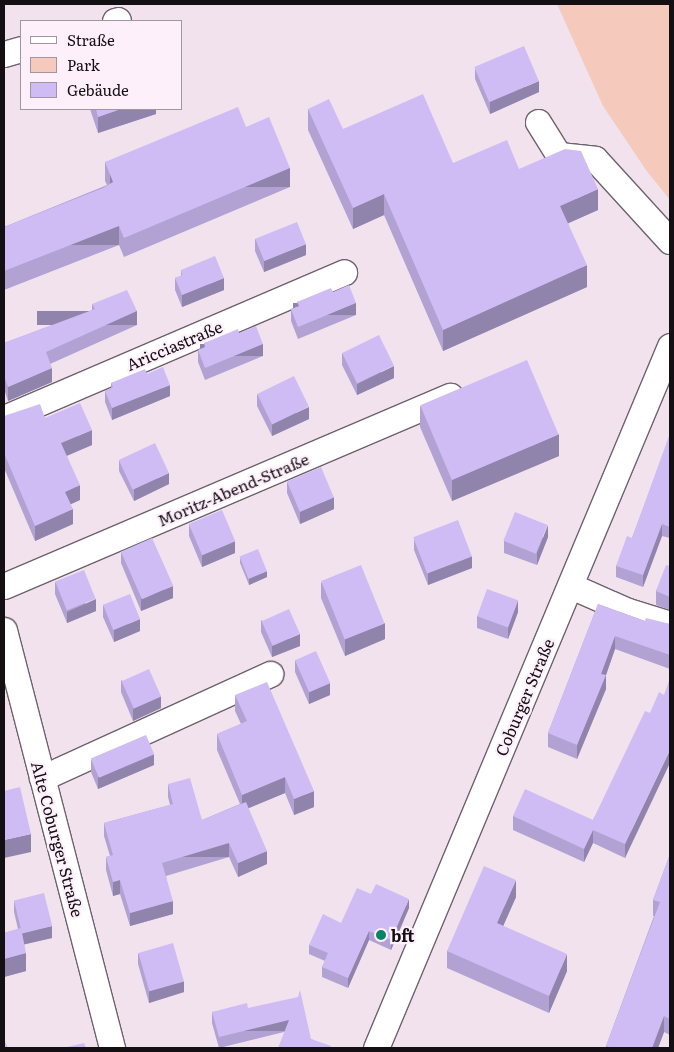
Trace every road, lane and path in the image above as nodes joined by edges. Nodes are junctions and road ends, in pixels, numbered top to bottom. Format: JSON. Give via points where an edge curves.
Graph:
{"nodes":[{"id":1,"x":20,"y":49,"type":"edge"},
{"id":2,"x":4,"y":54,"type":"edge"},
{"id":3,"x":538,"y":122,"type":"dead end"},
{"id":4,"x":670,"y":241,"type":"edge"},
{"id":5,"x":344,"y":272,"type":"dead end"},
{"id":6,"x":670,"y":346,"type":"edge"},
{"id":7,"x":462,"y":391,"type":"edge"},
{"id":8,"x":4,"y":418,"type":"edge"},
{"id":9,"x":4,"y":586,"type":"edge"},
{"id":10,"x":571,"y":586,"type":"junction"},
{"id":11,"x":670,"y":624,"type":"edge"},
{"id":12,"x":4,"y":630,"type":"edge"},
{"id":13,"x":270,"y":674,"type":"dead end"},
{"id":14,"x":42,"y":778,"type":"junction"},
{"id":15,"x":112,"y":1048,"type":"edge"},
{"id":16,"x":376,"y":1048,"type":"edge"}],
"edges":[{"from":1,"to":2,"type":"street"},
{"from":3,"to":4,"type":"street","via":[[559,154],[595,159]]},
{"from":5,"to":8,"type":"street","name":"Aricciastraße"},
{"from":6,"to":10,"type":"street","name":"Coburger Straße"},
{"from":7,"to":9,"type":"street","name":"Moritz-Abend-Straße"},
{"from":10,"to":11,"type":"street","via":[[628,612]]},
{"from":10,"to":16,"type":"street","name":"Coburger Straße"},
{"from":12,"to":14,"type":"street","name":"Alte Coburger Straße"},
{"from":13,"to":14,"type":"street"},
{"from":14,"to":15,"type":"street","name":"Alte Coburger Straße"}]}
